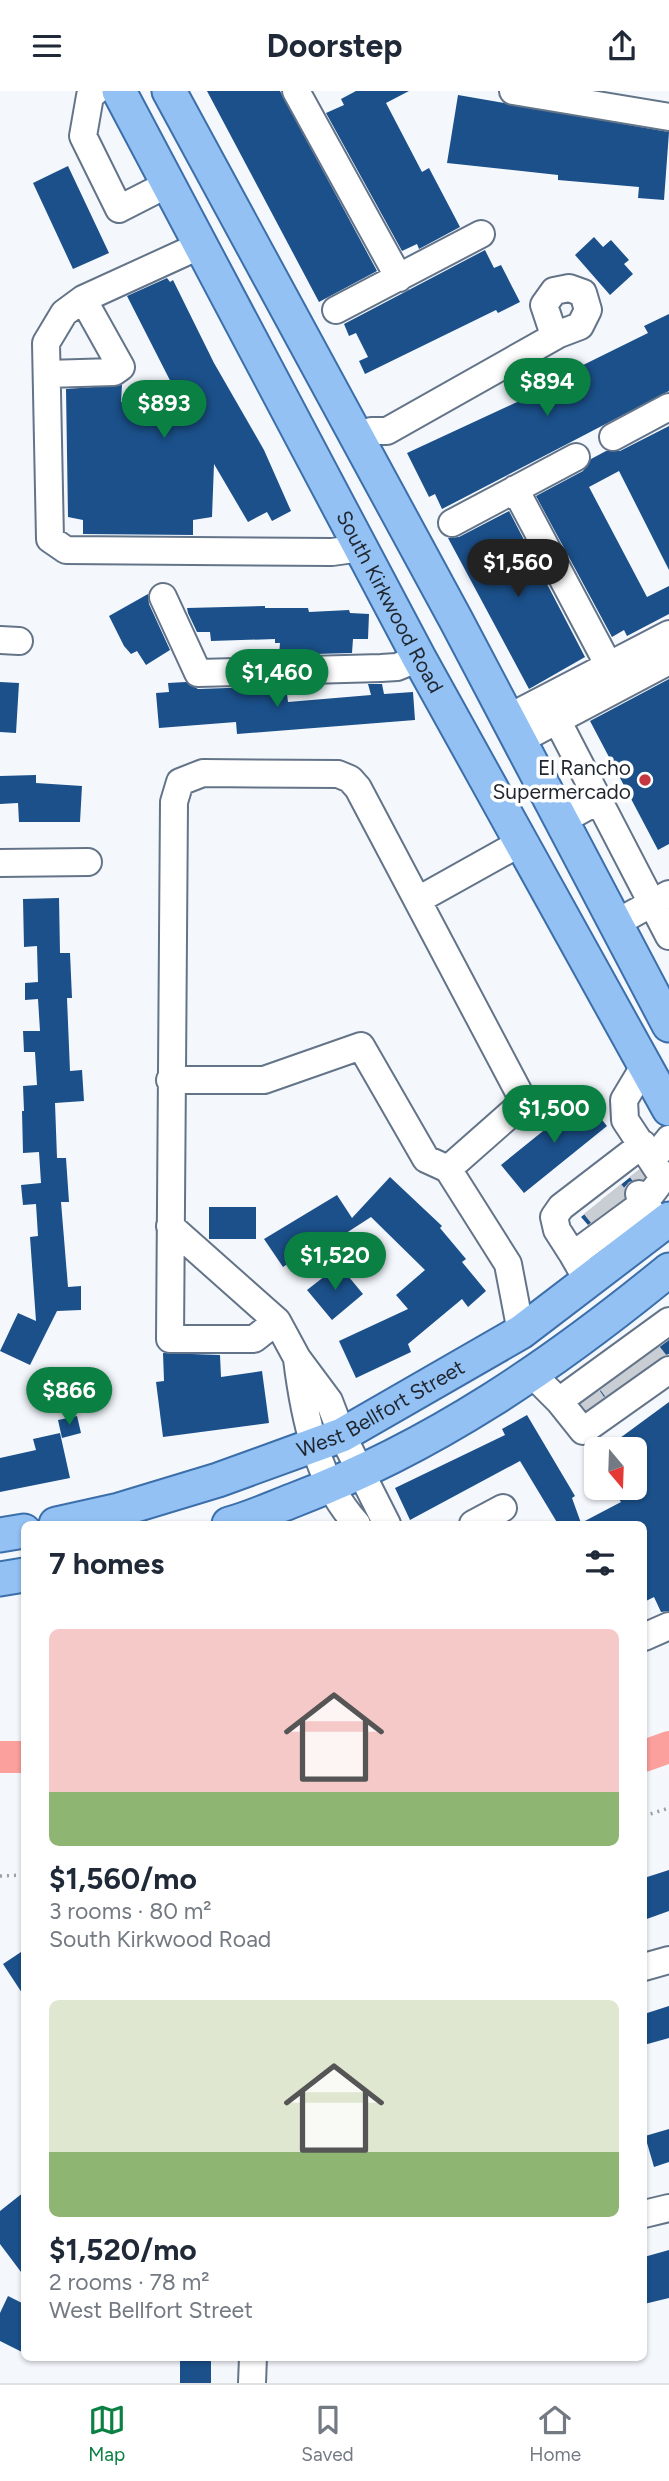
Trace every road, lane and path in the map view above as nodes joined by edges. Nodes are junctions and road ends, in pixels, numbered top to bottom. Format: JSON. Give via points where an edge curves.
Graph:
{"nodes":[{"id":1,"x":96,"y":91,"type":"edge"},
{"id":2,"x":119,"y":91,"type":"edge"},
{"id":3,"x":169,"y":91,"type":"edge"},
{"id":4,"x":296,"y":91,"type":"edge"},
{"id":5,"x":513,"y":91,"type":"edge"},
{"id":6,"x":669,"y":117,"type":"edge"},
{"id":7,"x":168,"y":184,"type":"junction"},
{"id":8,"x":238,"y":223,"type":"junction"},
{"id":9,"x":481,"y":234,"type":"dead end"},
{"id":10,"x":199,"y":246,"type":"junction"},
{"id":11,"x":399,"y":278,"type":"junction"},
{"id":12,"x":83,"y":299,"type":"junction"},
{"id":13,"x":337,"y":310,"type":"dead end"},
{"id":14,"x":553,"y":326,"type":"dead end"},
{"id":15,"x":47,"y":374,"type":"junction"},
{"id":16,"x":669,"y":408,"type":"edge"},
{"id":17,"x":364,"y":435,"type":"junction"},
{"id":18,"x":613,"y":437,"type":"dead end"},
{"id":19,"x":576,"y":457,"type":"dead end"},
{"id":20,"x":317,"y":464,"type":"junction"},
{"id":21,"x":515,"y":489,"type":"junction"},
{"id":22,"x":452,"y":523,"type":"dead end"},
{"id":23,"x":361,"y":548,"type":"junction"},
{"id":24,"x":163,"y":597,"type":"dead end"},
{"id":25,"x":456,"y":620,"type":"junction"},
{"id":26,"x":669,"y":634,"type":"edge"},
{"id":27,"x":419,"y":657,"type":"junction"},
{"id":28,"x":669,"y":661,"type":"edge"},
{"id":29,"x":609,"y":666,"type":"junction"},
{"id":30,"x":557,"y":720,"type":"junction"},
{"id":31,"x":514,"y":729,"type":"junction"},
{"id":32,"x":598,"y":800,"type":"junction"},
{"id":33,"x":561,"y":821,"type":"junction"},
{"id":34,"x":522,"y":842,"type":"junction"},
{"id":35,"x":88,"y":862,"type":"dead end"},
{"id":36,"x":0,"y":863,"type":"edge"},
{"id":37,"x":660,"y":898,"type":"edge"},
{"id":38,"x":418,"y":900,"type":"junction"},
{"id":39,"x":616,"y":923,"type":"junction"},
{"id":40,"x":669,"y":936,"type":"edge"},
{"id":41,"x":666,"y":1010,"type":"edge"},
{"id":42,"x":645,"y":1065,"type":"junction"},
{"id":43,"x":170,"y":1080,"type":"junction"},
{"id":44,"x":669,"y":1109,"type":"edge"},
{"id":45,"x":448,"y":1169,"type":"junction"},
{"id":46,"x":624,"y":1194,"type":"edge"},
{"id":47,"x":170,"y":1226,"type":"junction"},
{"id":48,"x":581,"y":1269,"type":"junction"},
{"id":49,"x":669,"y":1269,"type":"edge"},
{"id":50,"x":609,"y":1319,"type":"junction"},
{"id":51,"x":277,"y":1321,"type":"junction"},
{"id":52,"x":521,"y":1332,"type":"junction"},
{"id":53,"x":640,"y":1362,"type":"edge"},
{"id":54,"x":533,"y":1375,"type":"junction"},
{"id":55,"x":585,"y":1401,"type":"junction"},
{"id":56,"x":329,"y":1440,"type":"junction"},
{"id":57,"x":361,"y":1472,"type":"junction"},
{"id":58,"x":329,"y":1487,"type":"junction"},
{"id":59,"x":503,"y":1508,"type":"dead end"},
{"id":60,"x":121,"y":1517,"type":"edge"},
{"id":61,"x":84,"y":1521,"type":"edge"},
{"id":62,"x":237,"y":1521,"type":"edge"},
{"id":63,"x":355,"y":1521,"type":"edge"},
{"id":64,"x":386,"y":1521,"type":"edge"},
{"id":65,"x":478,"y":1521,"type":"edge"},
{"id":66,"x":21,"y":1532,"type":"edge"},
{"id":67,"x":0,"y":1535,"type":"edge"},
{"id":68,"x":21,"y":1576,"type":"edge"},
{"id":69,"x":0,"y":1579,"type":"edge"},
{"id":70,"x":669,"y":1626,"type":"edge"},
{"id":71,"x":647,"y":1636,"type":"edge"},
{"id":72,"x":669,"y":1808,"type":"edge"},
{"id":73,"x":647,"y":1815,"type":"edge"},
{"id":74,"x":21,"y":1875,"type":"edge"},
{"id":75,"x":0,"y":1876,"type":"edge"},
{"id":76,"x":669,"y":1960,"type":"edge"},
{"id":77,"x":647,"y":1966,"type":"edge"},
{"id":78,"x":669,"y":2208,"type":"edge"},
{"id":79,"x":647,"y":2213,"type":"edge"},
{"id":80,"x":253,"y":2361,"type":"edge"},
{"id":81,"x":252,"y":2383,"type":"edge"}],
"edges":[{"from":1,"to":7,"type":"street","via":[[90,96],[83,136],[119,209]]},
{"from":2,"to":7,"type":"main road","name":"South Kirkwood Road"},
{"from":3,"to":8,"type":"main road"},
{"from":4,"to":11,"type":"street"},
{"from":5,"to":6,"type":"street"},
{"from":7,"to":10,"type":"main road","name":"South Kirkwood Road"},
{"from":8,"to":10,"type":"main road"},
{"from":8,"to":17,"type":"main road"},
{"from":9,"to":11,"type":"street"},
{"from":10,"to":12,"type":"street"},
{"from":10,"to":20,"type":"main road","name":"South Kirkwood Road"},
{"from":11,"to":13,"type":"street"},
{"from":12,"to":15,"type":"street","via":[[64,313],[46,343]]},
{"from":12,"to":15,"type":"street","via":[[121,367],[114,372]]},
{"from":14,"to":17,"type":"street","via":[[387,431]]},
{"from":15,"to":23,"type":"street","via":[[50,539],[66,550],[332,552]]},
{"from":16,"to":18,"type":"street"},
{"from":17,"to":20,"type":"main road"},
{"from":17,"to":25,"type":"main road"},
{"from":19,"to":21,"type":"street"},
{"from":20,"to":23,"type":"main road","name":"South Kirkwood Road"},
{"from":21,"to":22,"type":"street"},
{"from":21,"to":29,"type":"street"},
{"from":23,"to":27,"type":"main road","name":"South Kirkwood Road"},
{"from":24,"to":27,"type":"street","via":[[198,673],[397,667]]},
{"from":25,"to":27,"type":"main road"},
{"from":25,"to":31,"type":"main road"},
{"from":26,"to":29,"type":"street"},
{"from":27,"to":34,"type":"main road","name":"South Kirkwood Road"},
{"from":28,"to":30,"type":"street"},
{"from":29,"to":31,"type":"street"},
{"from":30,"to":31,"type":"street"},
{"from":30,"to":32,"type":"street"},
{"from":31,"to":33,"type":"main road"},
{"from":32,"to":33,"type":"street"},
{"from":32,"to":37,"type":"street"},
{"from":33,"to":34,"type":"main road"},
{"from":33,"to":39,"type":"main road"},
{"from":34,"to":38,"type":"street"},
{"from":34,"to":42,"type":"main road","name":"South Kirkwood Road"},
{"from":35,"to":36,"type":"street"},
{"from":37,"to":39,"type":"street"},
{"from":37,"to":40,"type":"street"},
{"from":38,"to":43,"type":"street","via":[[350,779],[338,774],[203,773],[180,782],[174,802]]},
{"from":38,"to":45,"type":"street","via":[[524,1102]]},
{"from":39,"to":41,"type":"main road"},
{"from":42,"to":44,"type":"main road","name":"South Kirkwood Road"},
{"from":42,"to":46,"type":"street","via":[[624,1100]]},
{"from":43,"to":45,"type":"street","via":[[264,1080],[362,1046],[426,1159]]},
{"from":43,"to":47,"type":"street"},
{"from":45,"to":52,"type":"street","via":[[509,1264]]},
{"from":46,"to":48,"type":"main road","name":"West Bellfort Street"},
{"from":46,"to":48,"type":"street"},
{"from":46,"to":48,"type":"street","via":[[554,1217]]},
{"from":47,"to":51,"type":"street"},
{"from":47,"to":51,"type":"street","via":[[170,1339],[254,1339]]},
{"from":48,"to":52,"type":"main road","name":"West Bellfort Street"},
{"from":49,"to":50,"type":"main road"},
{"from":50,"to":53,"type":"street"},
{"from":50,"to":54,"type":"main road"},
{"from":51,"to":56,"type":"street","via":[[329,1401]]},
{"from":52,"to":56,"type":"main road","name":"West Bellfort Street"},
{"from":53,"to":55,"type":"street"},
{"from":53,"to":55,"type":"street"},
{"from":54,"to":55,"type":"street"},
{"from":54,"to":57,"type":"main road","via":[[491,1403]]},
{"from":56,"to":57,"type":"street"},
{"from":56,"to":58,"type":"street"},
{"from":56,"to":60,"type":"main road","name":"West Bellfort Street"},
{"from":57,"to":58,"type":"main road"},
{"from":57,"to":64,"type":"street"},
{"from":58,"to":62,"type":"main road"},
{"from":58,"to":63,"type":"street"},
{"from":59,"to":65,"type":"street"},
{"from":60,"to":61,"type":"main road","name":"West Bellfort Street"},
{"from":66,"to":67,"type":"main road"},
{"from":68,"to":69,"type":"main road"},
{"from":70,"to":71,"type":"street"},
{"from":72,"to":73,"type":"path"},
{"from":74,"to":75,"type":"path"},
{"from":76,"to":77,"type":"street"},
{"from":78,"to":79,"type":"street"},
{"from":80,"to":81,"type":"street"}]}
